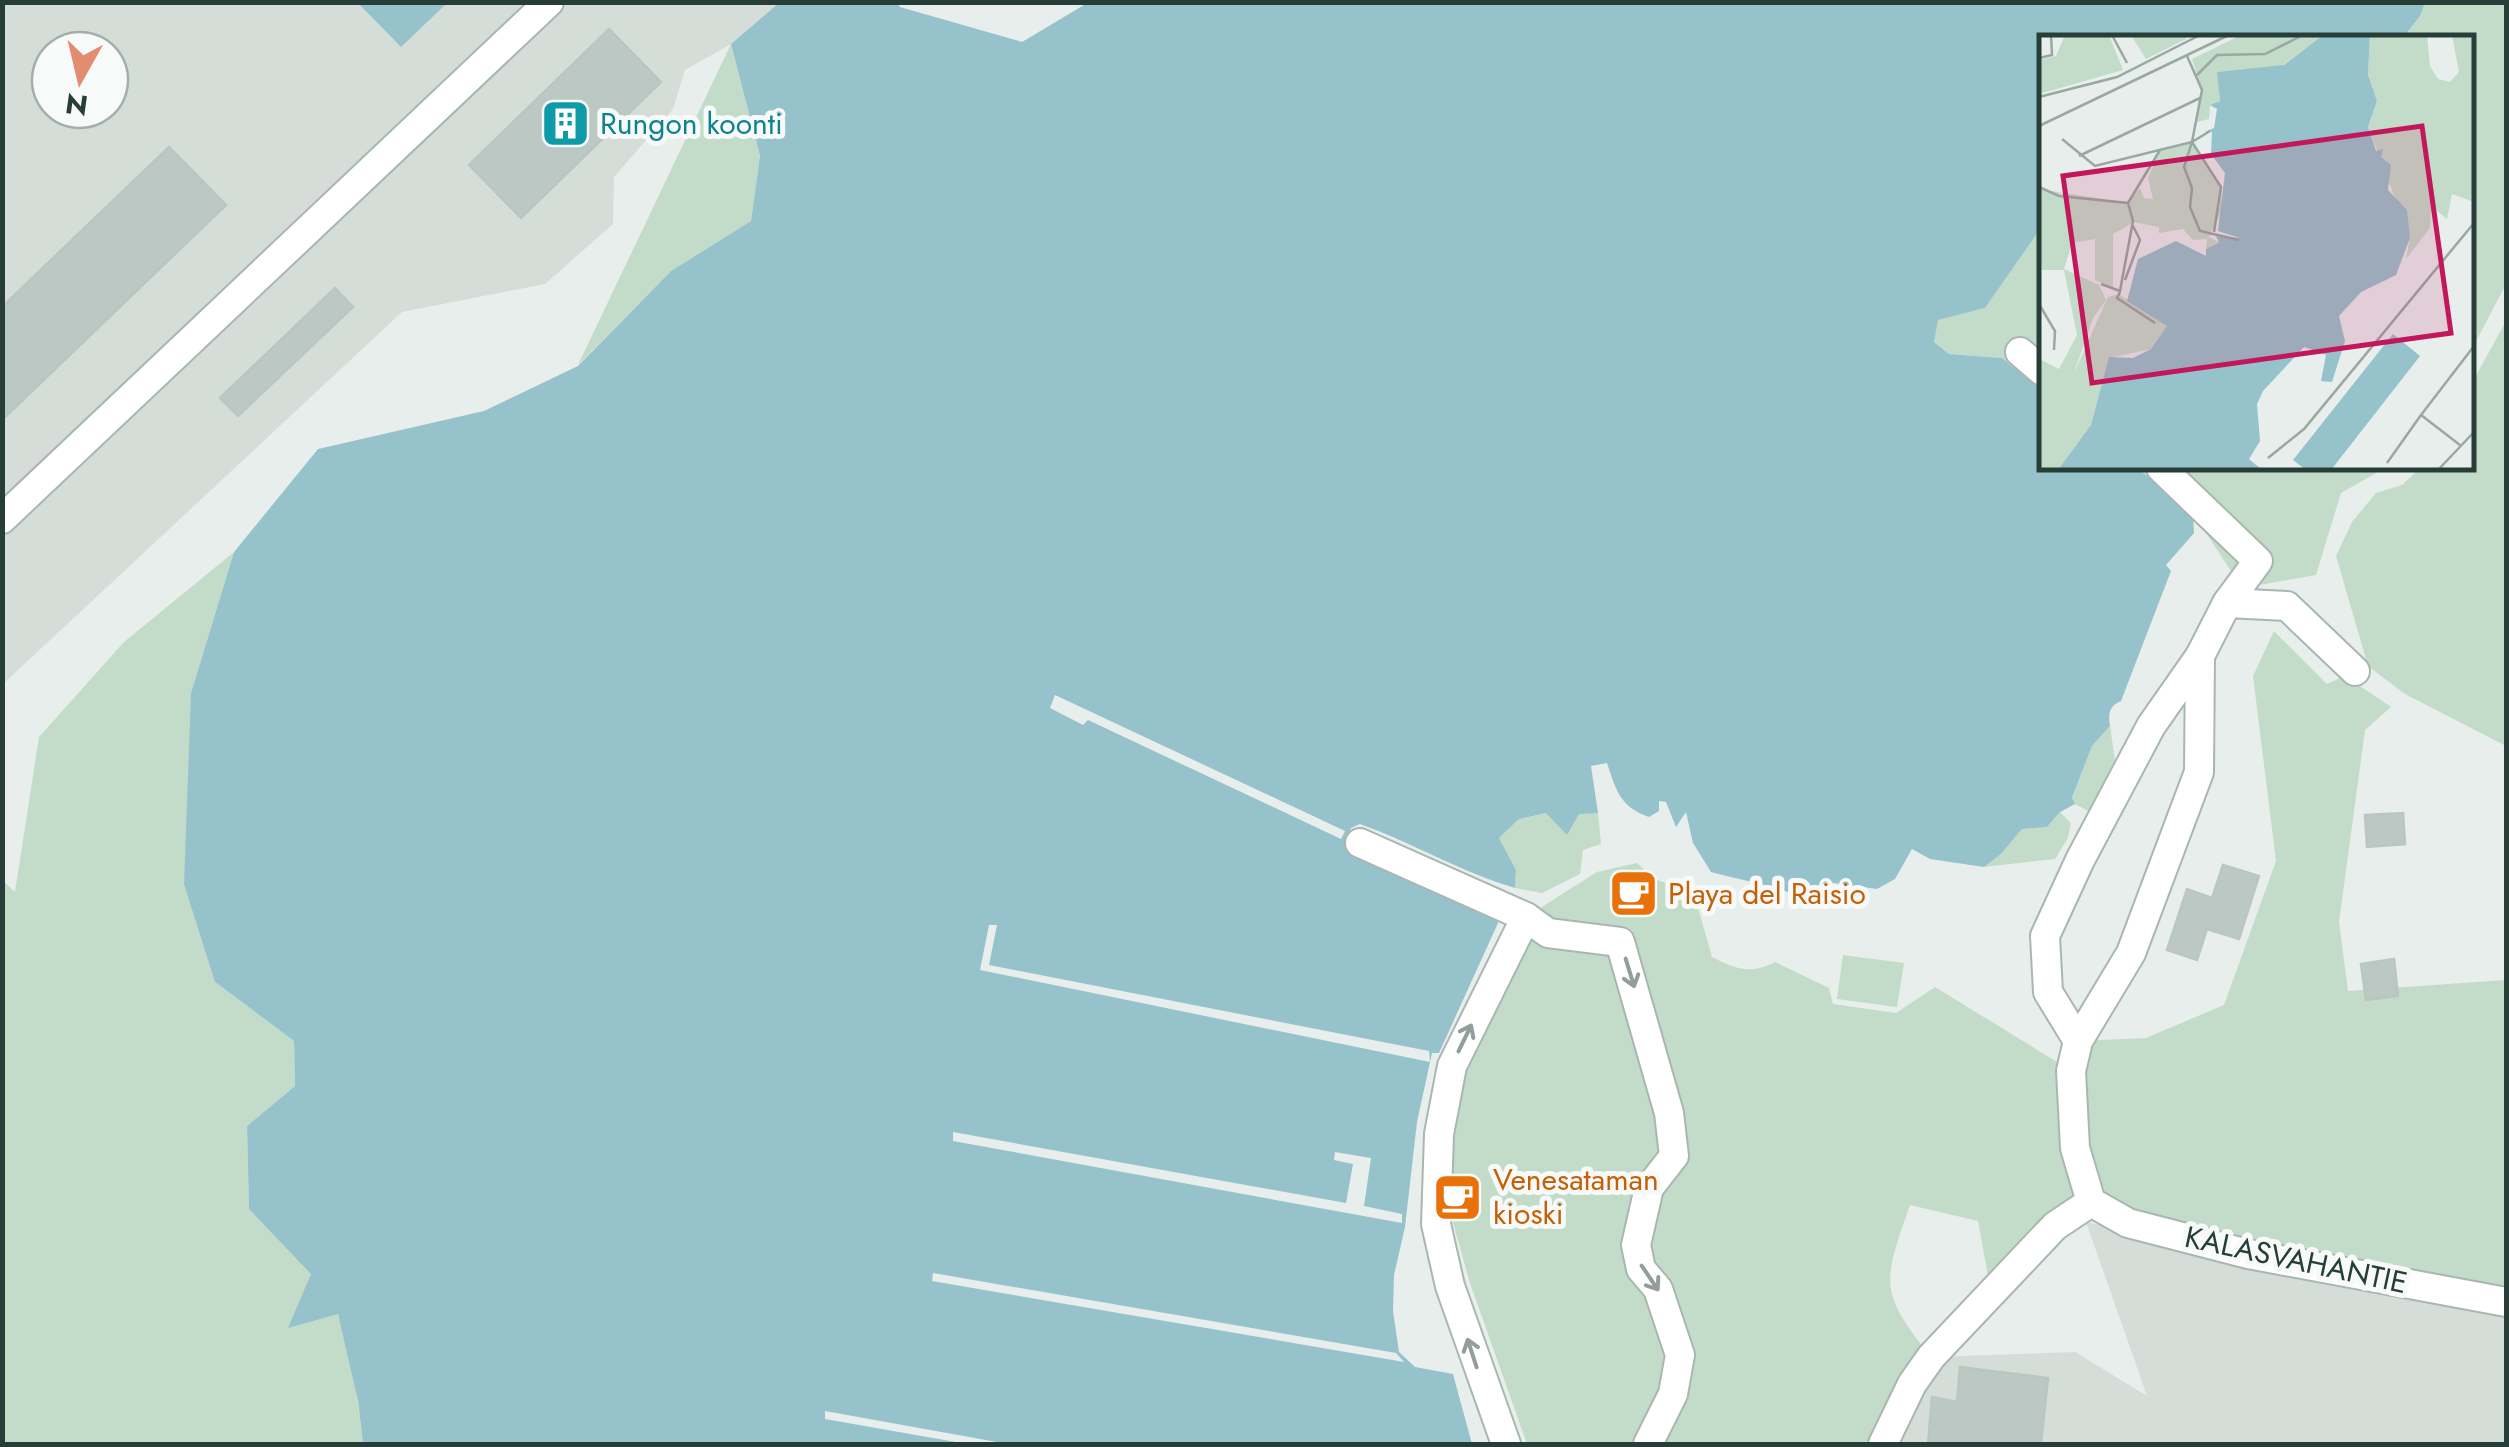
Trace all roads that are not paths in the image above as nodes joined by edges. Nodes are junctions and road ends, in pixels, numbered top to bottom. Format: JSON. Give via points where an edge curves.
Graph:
{"nodes":[{"id":1,"x":549,"y":2,"type":"edge"},
{"id":2,"x":2020,"y":352,"type":"dead end"},
{"id":3,"x":2039,"y":368,"type":"edge"},
{"id":4,"x":2163,"y":470,"type":"edge"},
{"id":5,"x":2,"y":519,"type":"edge"},
{"id":6,"x":2226,"y":603,"type":"junction"},
{"id":7,"x":2200,"y":656,"type":"junction"},
{"id":8,"x":2355,"y":672,"type":"dead end"},
{"id":9,"x":1360,"y":843,"type":"dead end"},
{"id":10,"x":1526,"y":917,"type":"junction"},
{"id":11,"x":2078,"y":1041,"type":"junction"},
{"id":12,"x":2090,"y":1202,"type":"junction"},
{"id":13,"x":2506,"y":1302,"type":"edge"},
{"id":14,"x":1506,"y":1444,"type":"edge"},
{"id":15,"x":1648,"y":1444,"type":"edge"},
{"id":16,"x":1884,"y":1444,"type":"edge"}],
"edges":[{"from":1,"to":5,"type":"street"},
{"from":2,"to":3,"type":"street"},
{"from":4,"to":6,"type":"street","via":[[2258,562]]},
{"from":6,"to":7,"type":"street"},
{"from":6,"to":8,"type":"street","via":[[2287,606]]},
{"from":7,"to":11,"type":"street","via":[[2199,772],[2131,953]]},
{"from":7,"to":11,"type":"street","via":[[2151,726],[2045,936],[2048,992]]},
{"from":9,"to":10,"type":"street"},
{"from":14,"to":10,"type":"street","one_way":true,"via":[[1455,1302],[1436,1224],[1438,1134],[1452,1066]]},
{"from":10,"to":15,"type":"street","one_way":true,"via":[[1548,933],[1620,942],[1669,1112],[1674,1156],[1649,1188],[1636,1244],[1680,1355],[1673,1394]]},
{"from":11,"to":12,"type":"street","via":[[2071,1071],[2076,1148]]},
{"from":12,"to":13,"type":"street","name":"KALASVAHANTIE","via":[[2128,1222],[2248,1254]]},
{"from":12,"to":16,"type":"street","via":[[2055,1226],[1931,1357]]}]}
